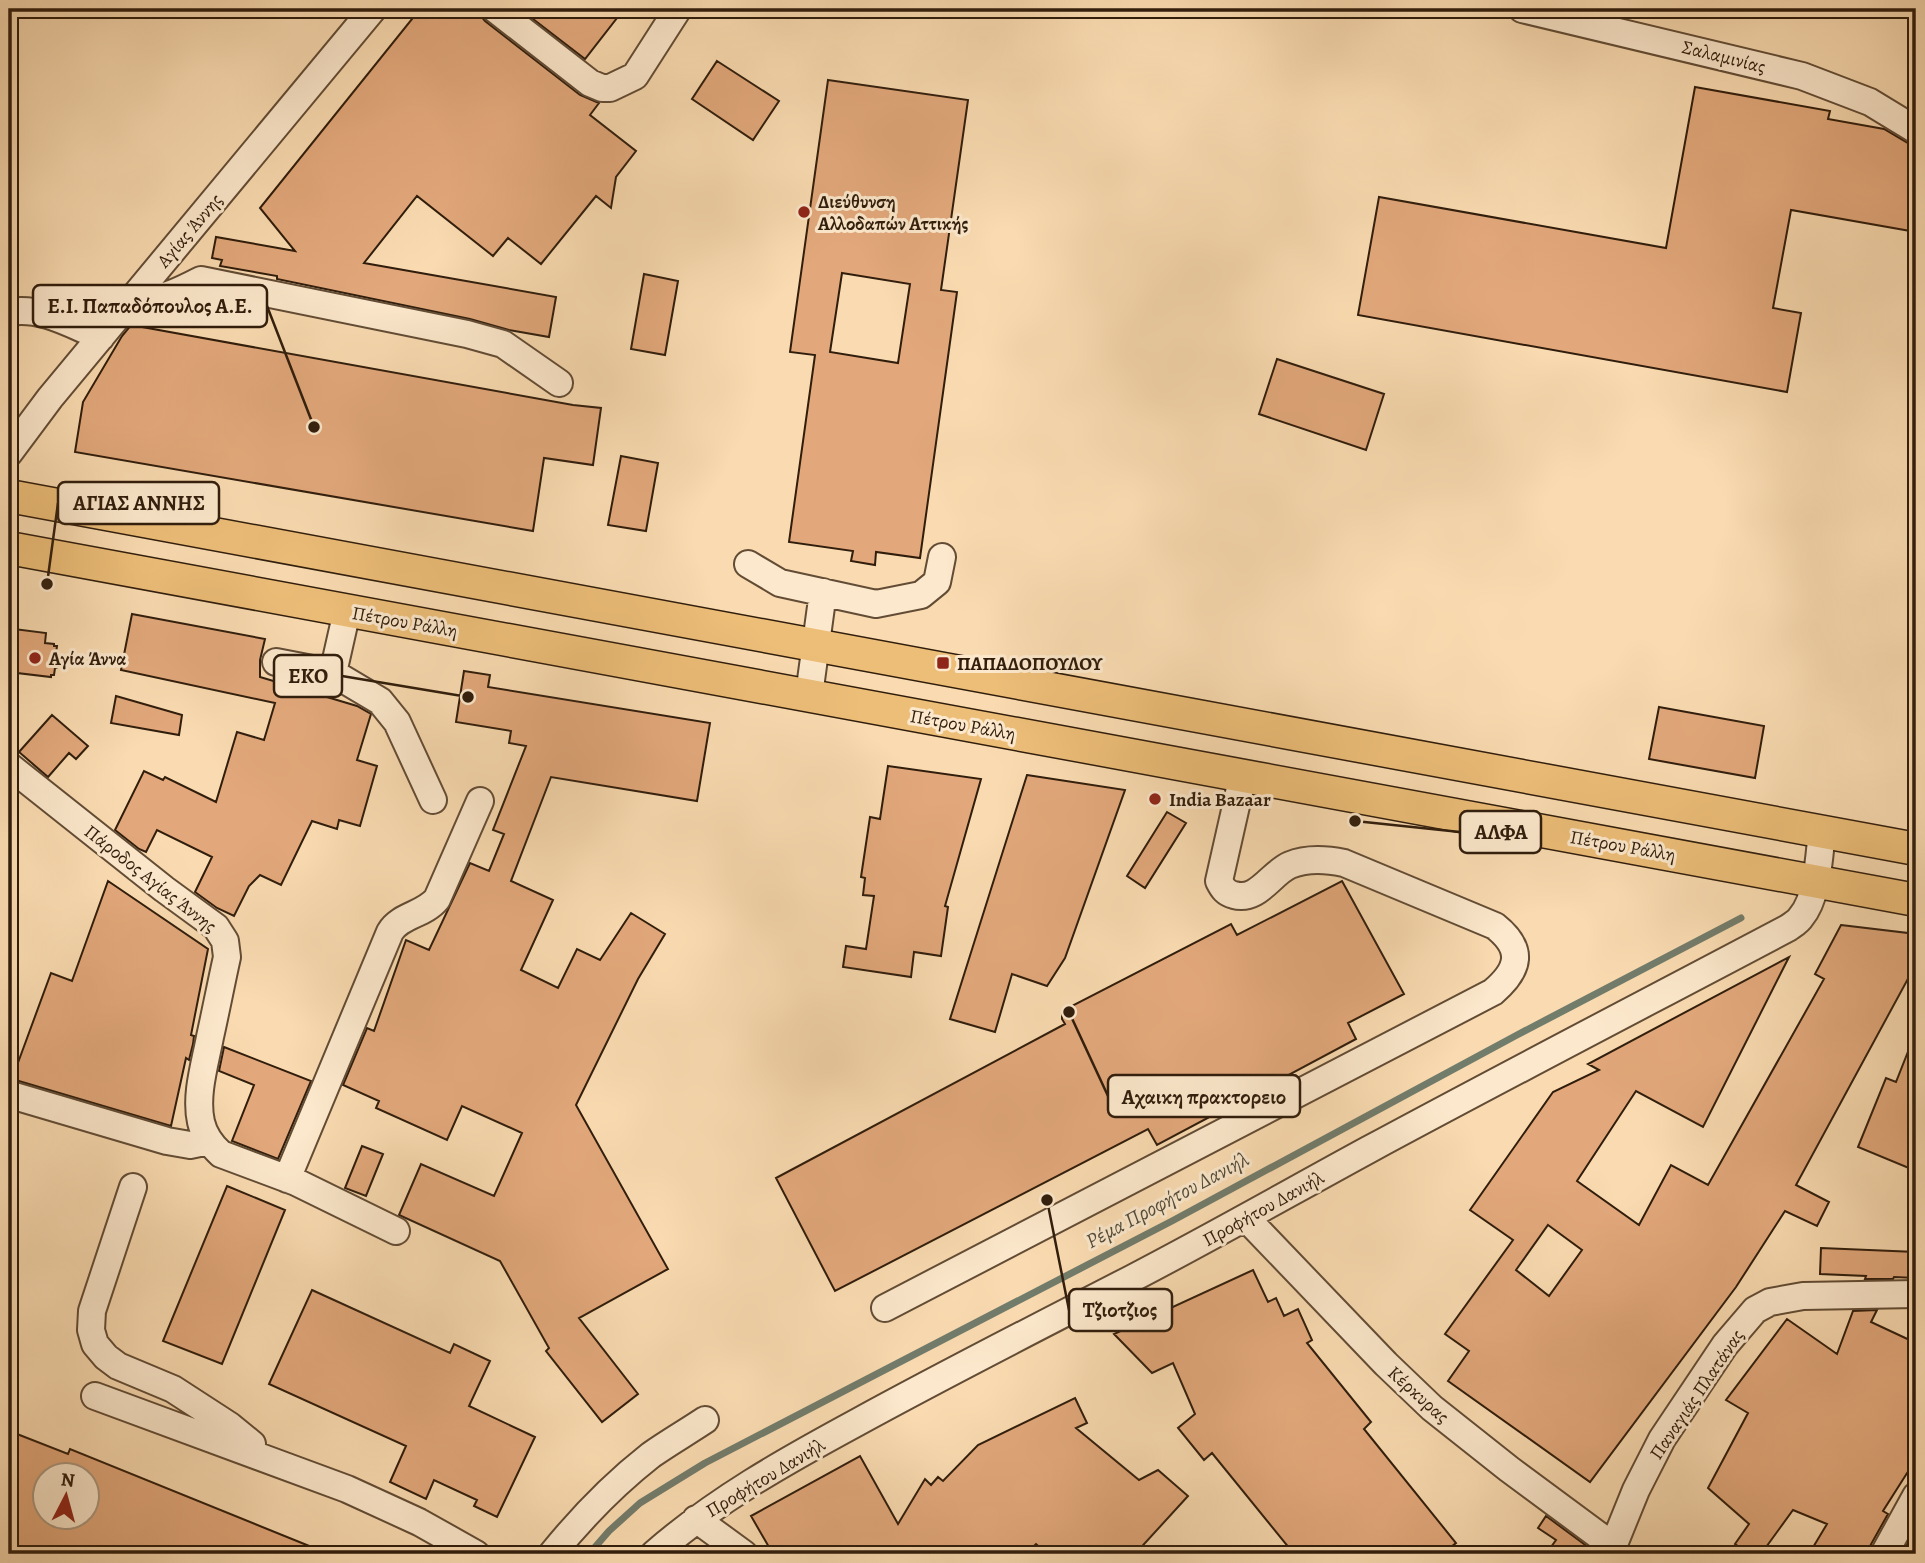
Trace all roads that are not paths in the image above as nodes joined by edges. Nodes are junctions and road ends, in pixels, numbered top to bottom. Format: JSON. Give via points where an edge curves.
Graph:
{"nodes":[{"id":1,"x":373,"y":9,"type":"edge"},
{"id":2,"x":495,"y":9,"type":"edge"},
{"id":3,"x":678,"y":9,"type":"edge"},
{"id":4,"x":1522,"y":9,"type":"edge"},
{"id":5,"x":1916,"y":130,"type":"edge"},
{"id":6,"x":133,"y":298,"type":"junction"},
{"id":7,"x":9,"y":312,"type":"edge"},
{"id":8,"x":100,"y":337,"type":"junction"},
{"id":9,"x":559,"y":383,"type":"dead end"},
{"id":10,"x":9,"y":453,"type":"edge"},
{"id":11,"x":9,"y":496,"type":"edge"},
{"id":12,"x":9,"y":548,"type":"edge"},
{"id":13,"x":942,"y":556,"type":"dead end"},
{"id":14,"x":748,"y":564,"type":"dead end"},
{"id":15,"x":823,"y":592,"type":"junction"},
{"id":16,"x":347,"y":611,"type":"junction"},
{"id":17,"x":816,"y":645,"type":"junction"},
{"id":18,"x":276,"y":662,"type":"dead end"},
{"id":19,"x":333,"y":673,"type":"junction"},
{"id":20,"x":809,"y":695,"type":"junction"},
{"id":21,"x":9,"y":766,"type":"edge"},
{"id":22,"x":1242,"y":775,"type":"junction"},
{"id":23,"x":433,"y":800,"type":"dead end"},
{"id":24,"x":480,"y":801,"type":"dead end"},
{"id":25,"x":1822,"y":831,"type":"junction"},
{"id":26,"x":1916,"y":849,"type":"edge"},
{"id":27,"x":1815,"y":881,"type":"junction"},
{"id":28,"x":1916,"y":900,"type":"edge"},
{"id":29,"x":11,"y":1095,"type":"dead end"},
{"id":30,"x":209,"y":1141,"type":"junction"},
{"id":31,"x":287,"y":1179,"type":"junction"},
{"id":32,"x":133,"y":1187,"type":"dead end"},
{"id":33,"x":1246,"y":1218,"type":"junction"},
{"id":34,"x":396,"y":1231,"type":"dead end"},
{"id":35,"x":1916,"y":1294,"type":"edge"},
{"id":36,"x":885,"y":1308,"type":"dead end"},
{"id":37,"x":95,"y":1396,"type":"dead end"},
{"id":38,"x":705,"y":1420,"type":"dead end"},
{"id":39,"x":272,"y":1460,"type":"junction"},
{"id":40,"x":1915,"y":1502,"type":"edge"},
{"id":41,"x":696,"y":1519,"type":"junction"},
{"id":42,"x":1612,"y":1550,"type":"edge"},
{"id":43,"x":476,"y":1554,"type":"edge"},
{"id":44,"x":552,"y":1554,"type":"edge"},
{"id":45,"x":654,"y":1554,"type":"edge"},
{"id":46,"x":744,"y":1554,"type":"edge"},
{"id":47,"x":1884,"y":1554,"type":"edge"}],
"edges":[{"from":1,"to":6,"type":"street","name":"Αγίας Άννης"},
{"from":2,"to":3,"type":"street","via":[[602,88],[635,76]]},
{"from":4,"to":5,"type":"street","name":"Σαλαμινίας","via":[[1802,76],[1870,102]]},
{"from":6,"to":8,"type":"street","name":"Αγίας Άννης"},
{"from":6,"to":9,"type":"street","via":[[171,295],[201,280],[503,344]]},
{"from":7,"to":8,"type":"street","via":[[39,313]]},
{"from":8,"to":10,"type":"street","name":"Αγίας Άννης"},
{"from":11,"to":17,"type":"main road"},
{"from":12,"to":16,"type":"main road","name":"Πέτρου Ράλλη"},
{"from":13,"to":15,"type":"street","via":[[937,583],[921,595],[876,604]]},
{"from":14,"to":15,"type":"street","via":[[780,583]]},
{"from":15,"to":17,"type":"street"},
{"from":16,"to":19,"type":"street"},
{"from":16,"to":20,"type":"main road","name":"Πέτρου Ράλλη"},
{"from":17,"to":20,"type":"street"},
{"from":17,"to":25,"type":"main road"},
{"from":18,"to":19,"type":"street"},
{"from":19,"to":23,"type":"street","via":[[380,701],[393,716]]},
{"from":20,"to":22,"type":"main road","name":"Πέτρου Ράλλη"},
{"from":21,"to":30,"type":"street","name":"Πάροδος Αγίας Άννης","via":[[216,927],[225,941],[227,957],[201,1084],[201,1123]]},
{"from":22,"to":27,"type":"main road","name":"Πέτρου Ράλλη"},
{"from":22,"to":36,"type":"street","via":[[1219,881],[1224,890],[1243,897],[1299,862],[1344,863],[1495,926],[1513,944],[1515,956],[1507,980],[1493,992]]},
{"from":24,"to":31,"type":"street","via":[[437,899],[390,932]]},
{"from":25,"to":26,"type":"main road"},
{"from":25,"to":27,"type":"street","name":"Προφήτου Δανιήλ"},
{"from":27,"to":28,"type":"main road","name":"Πέτρου Ράλλη"},
{"from":27,"to":33,"type":"street","name":"Προφήτου Δανιήλ","via":[[1809,904],[1788,929]]},
{"from":29,"to":30,"type":"street","via":[[166,1141],[190,1145]]},
{"from":30,"to":31,"type":"street","via":[[221,1154]]},
{"from":31,"to":34,"type":"street"},
{"from":32,"to":39,"type":"street","via":[[92,1311],[95,1344],[118,1366],[173,1389]]},
{"from":33,"to":41,"type":"street","name":"Προφήτου Δανιήλ","via":[[900,1399],[763,1475]]},
{"from":33,"to":42,"type":"street","name":"Κέρκυρας","via":[[1432,1408]]},
{"from":35,"to":42,"type":"street","name":"Παναγιάς Πλατάνας","via":[[1803,1296],[1755,1310],[1725,1345],[1662,1439]]},
{"from":37,"to":39,"type":"street"},
{"from":38,"to":44,"type":"street","via":[[629,1474]]},
{"from":39,"to":43,"type":"street","via":[[385,1505]]},
{"from":40,"to":47,"type":"street"},
{"from":41,"to":45,"type":"street","name":"Προφήτου Δανιήλ"},
{"from":41,"to":46,"type":"street"}]}
